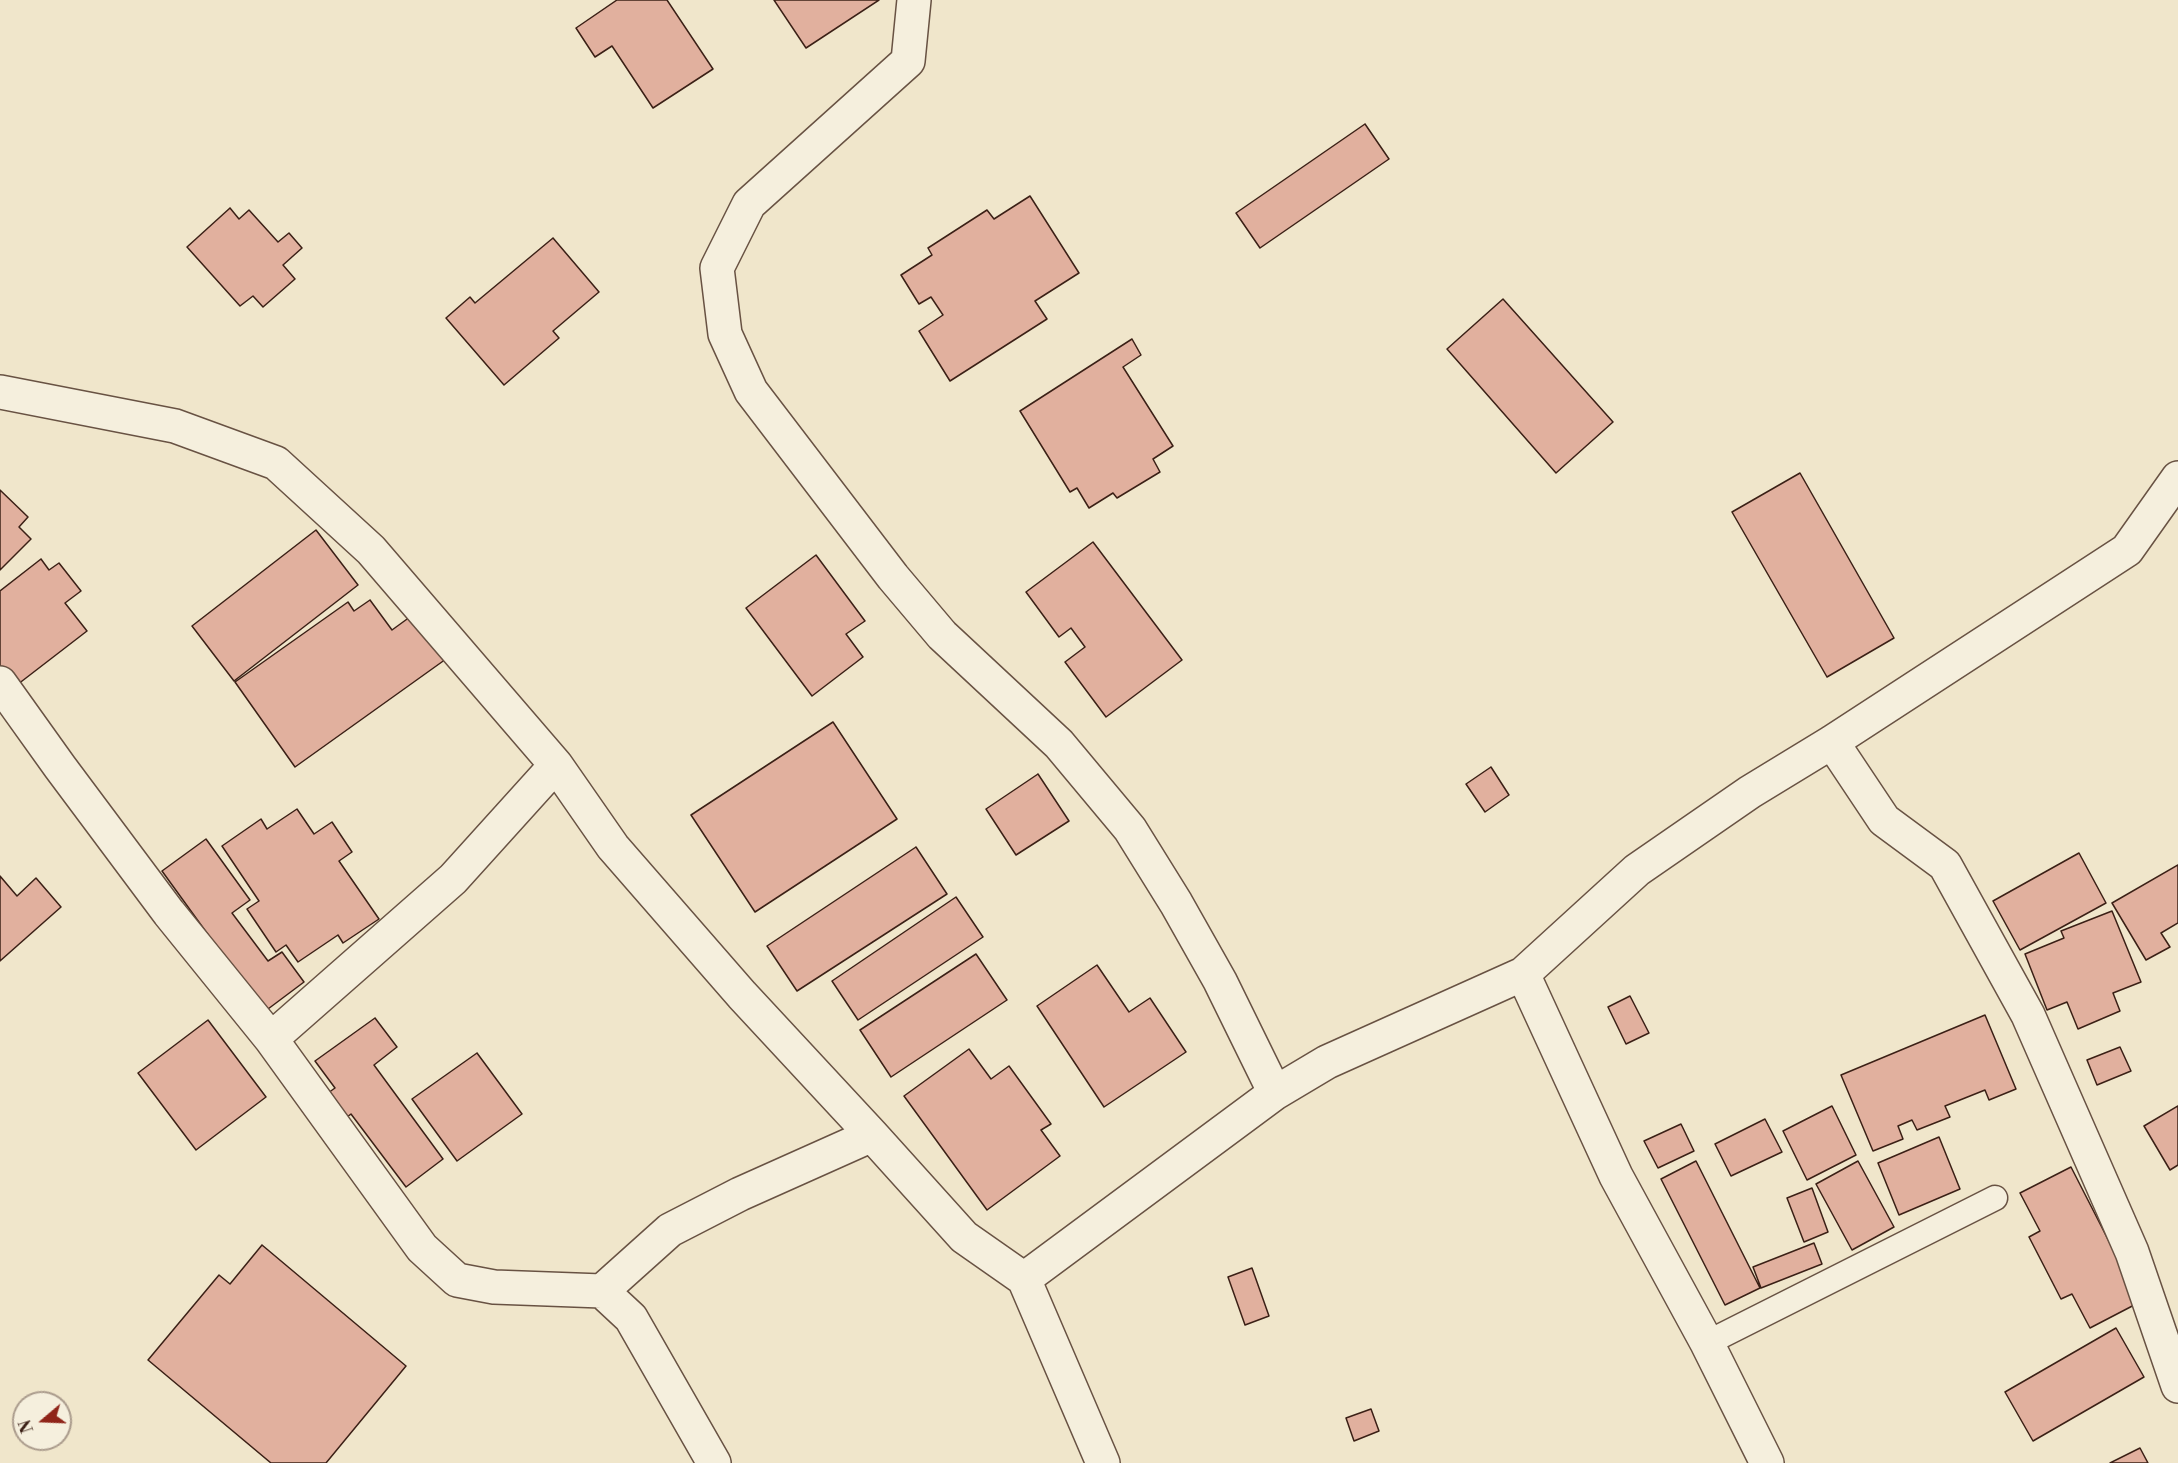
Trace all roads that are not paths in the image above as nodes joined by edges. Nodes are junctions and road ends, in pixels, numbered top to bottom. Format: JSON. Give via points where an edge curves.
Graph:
{"nodes":[{"id":1,"x":914,"y":0,"type":"edge"},
{"id":2,"x":0,"y":392,"type":"edge"},
{"id":3,"x":2178,"y":478,"type":"edge"},
{"id":4,"x":0,"y":683,"type":"edge"},
{"id":5,"x":1833,"y":742,"type":"junction"},
{"id":6,"x":556,"y":765,"type":"junction"},
{"id":7,"x":1524,"y":974,"type":"junction"},
{"id":8,"x":271,"y":1039,"type":"junction"},
{"id":9,"x":1275,"y":1093,"type":"junction"},
{"id":10,"x":872,"y":1135,"type":"junction"},
{"id":11,"x":1995,"y":1198,"type":"dead end"},
{"id":12,"x":1024,"y":1279,"type":"junction"},
{"id":13,"x":602,"y":1291,"type":"junction"},
{"id":14,"x":1707,"y":1343,"type":"junction"},
{"id":15,"x":2178,"y":1386,"type":"edge"},
{"id":16,"x":714,"y":1463,"type":"edge"},
{"id":17,"x":1103,"y":1463,"type":"edge"},
{"id":18,"x":1767,"y":1463,"type":"edge"}],
"edges":[{"from":1,"to":9,"type":"street","via":[[908,61],[749,204],[717,268],[725,334],[751,391],[893,577],[942,635],[1059,744],[1131,829],[1220,981]]},
{"from":2,"to":6,"type":"street","via":[[175,426],[276,463],[371,550]]},
{"from":3,"to":5,"type":"street","via":[[2127,550]]},
{"from":4,"to":8,"type":"street","via":[[169,913]]},
{"from":5,"to":7,"type":"street","via":[[1750,792],[1637,870]]},
{"from":5,"to":15,"type":"street","via":[[1884,820],[1944,865],[2028,1015],[2132,1252]]},
{"from":6,"to":8,"type":"street","via":[[453,879]]},
{"from":6,"to":10,"type":"street","via":[[621,856],[742,995]]},
{"from":7,"to":9,"type":"street","via":[[1327,1062]]},
{"from":7,"to":14,"type":"street","via":[[1616,1176]]},
{"from":8,"to":13,"type":"street","via":[[422,1248],[458,1280],[494,1287]]},
{"from":9,"to":12,"type":"street"},
{"from":10,"to":12,"type":"street","via":[[964,1237]]},
{"from":10,"to":13,"type":"street","via":[[670,1230]]},
{"from":11,"to":14,"type":"lane"},
{"from":12,"to":17,"type":"street"},
{"from":13,"to":16,"type":"street","via":[[631,1318]]},
{"from":14,"to":18,"type":"street"}]}
